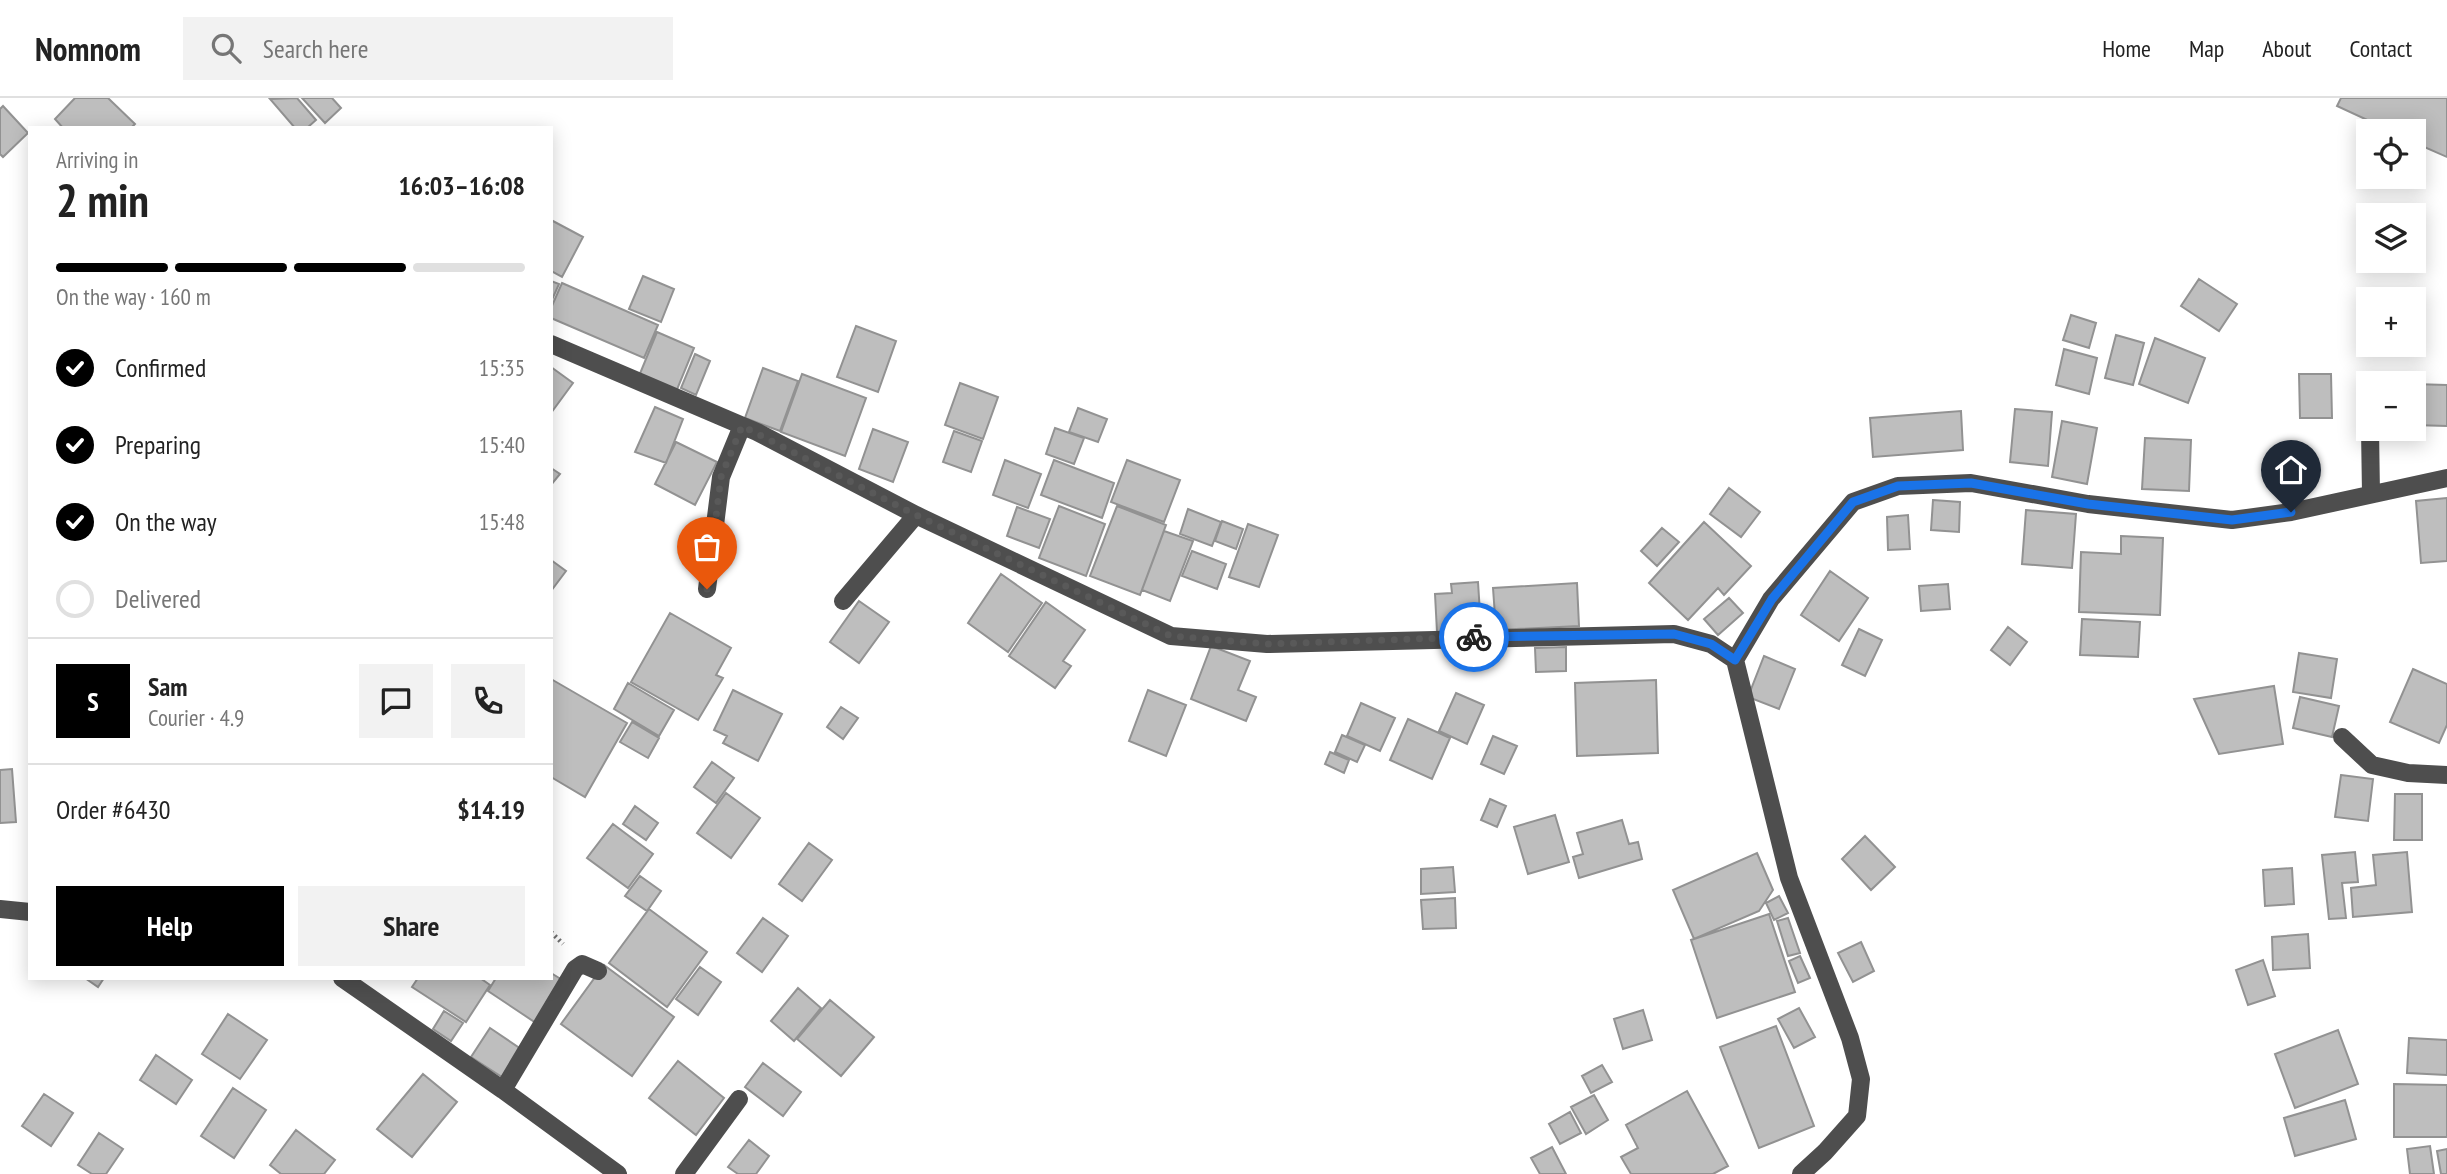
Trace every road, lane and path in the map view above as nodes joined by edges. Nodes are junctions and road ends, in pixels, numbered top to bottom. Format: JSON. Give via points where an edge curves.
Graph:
{"nodes":[{"id":1,"x":553,"y":345,"type":"edge"},
{"id":2,"x":742,"y":426,"type":"junction"},
{"id":3,"x":2370,"y":441,"type":"edge"},
{"id":4,"x":2447,"y":478,"type":"edge"},
{"id":5,"x":2371,"y":494,"type":"junction"},
{"id":6,"x":916,"y":515,"type":"junction"},
{"id":7,"x":707,"y":589,"type":"dead end"},
{"id":8,"x":843,"y":601,"type":"dead end"},
{"id":9,"x":1735,"y":660,"type":"junction"},
{"id":10,"x":2342,"y":737,"type":"dead end"},
{"id":11,"x":2447,"y":775,"type":"edge"},
{"id":12,"x":0,"y":908,"type":"edge"},
{"id":13,"x":28,"y":912,"type":"edge"},
{"id":14,"x":598,"y":971,"type":"dead end"},
{"id":15,"x":345,"y":980,"type":"edge"},
{"id":16,"x":503,"y":1090,"type":"junction"},
{"id":17,"x":739,"y":1099,"type":"dead end"},
{"id":18,"x":618,"y":1174,"type":"edge"},
{"id":19,"x":684,"y":1174,"type":"edge"},
{"id":20,"x":1801,"y":1174,"type":"edge"}],
"edges":[{"from":1,"to":2,"type":"street"},
{"from":2,"to":6,"type":"street"},
{"from":2,"to":7,"type":"street","via":[[721,477]]},
{"from":3,"to":5,"type":"street"},
{"from":4,"to":5,"type":"street"},
{"from":5,"to":9,"type":"street","via":[[2232,520],[2088,504],[1971,483],[1898,486],[1853,502],[1772,599]]},
{"from":6,"to":8,"type":"street"},
{"from":6,"to":9,"type":"street","via":[[1171,636],[1268,644],[1674,634],[1711,644]]},
{"from":9,"to":20,"type":"street","via":[[1789,878],[1861,1079],[1857,1116]]},
{"from":10,"to":11,"type":"street","via":[[2372,765]]},
{"from":12,"to":13,"type":"street"},
{"from":14,"to":16,"type":"street","via":[[582,964],[575,970]]},
{"from":15,"to":16,"type":"street"},
{"from":16,"to":18,"type":"street"},
{"from":17,"to":19,"type":"street"}]}
